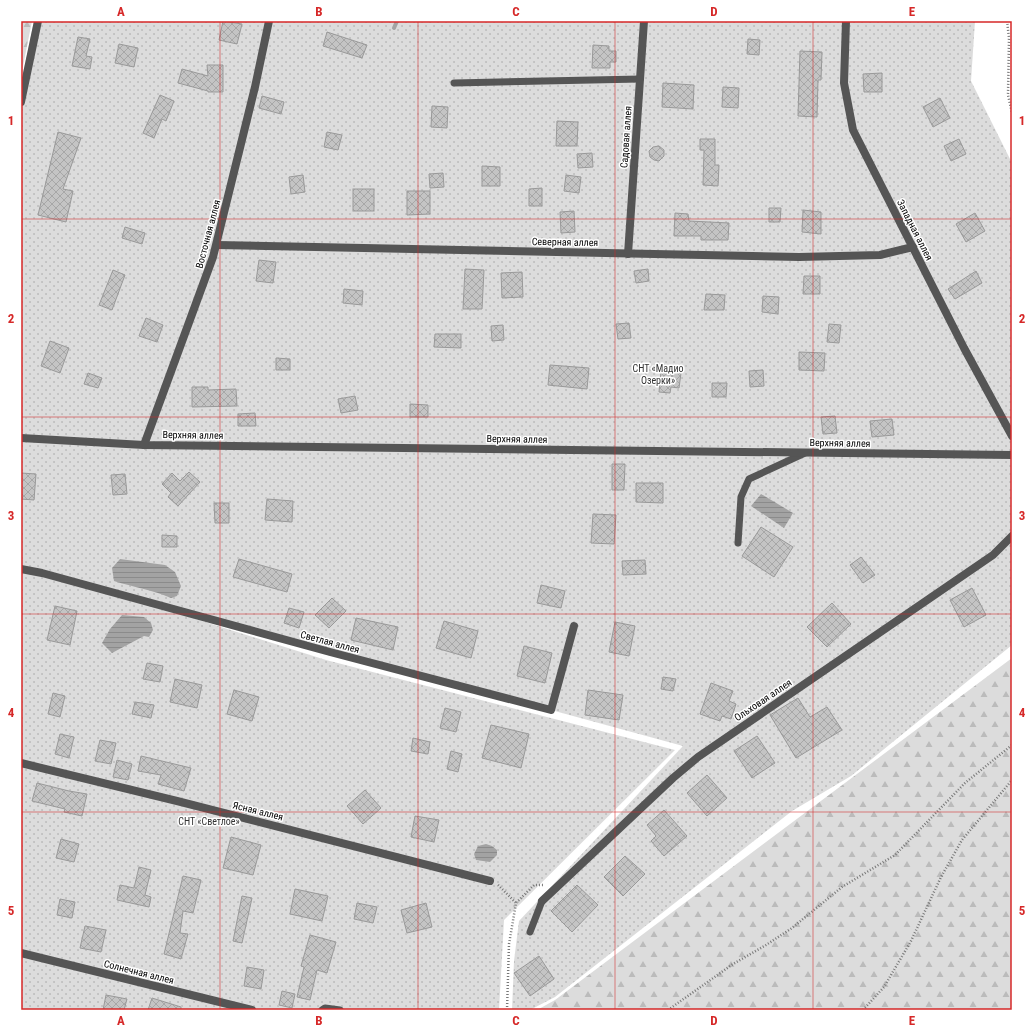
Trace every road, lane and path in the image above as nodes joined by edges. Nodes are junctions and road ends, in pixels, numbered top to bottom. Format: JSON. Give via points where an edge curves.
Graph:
{"nodes":[{"id":1,"x":38,"y":21,"type":"edge"},
{"id":2,"x":269,"y":21,"type":"edge"},
{"id":3,"x":644,"y":21,"type":"edge"},
{"id":4,"x":846,"y":21,"type":"edge"},
{"id":5,"x":1007,"y":21,"type":"edge"},
{"id":6,"x":1011,"y":38,"type":"edge"},
{"id":7,"x":640,"y":79,"type":"junction"},
{"id":8,"x":454,"y":82,"type":"dead end"},
{"id":9,"x":21,"y":102,"type":"edge"},
{"id":10,"x":1012,"y":113,"type":"edge"},
{"id":11,"x":216,"y":245,"type":"junction"},
{"id":12,"x":913,"y":247,"type":"junction"},
{"id":13,"x":628,"y":254,"type":"junction"},
{"id":14,"x":1012,"y":436,"type":"edge"},
{"id":15,"x":21,"y":438,"type":"edge"},
{"id":16,"x":144,"y":445,"type":"junction"},
{"id":17,"x":806,"y":452,"type":"junction"},
{"id":18,"x":1012,"y":454,"type":"edge"},
{"id":19,"x":1012,"y":536,"type":"edge"},
{"id":20,"x":738,"y":544,"type":"dead end"},
{"id":21,"x":21,"y":569,"type":"edge"},
{"id":22,"x":574,"y":626,"type":"dead end"},
{"id":23,"x":1012,"y":745,"type":"edge"},
{"id":24,"x":21,"y":763,"type":"edge"},
{"id":25,"x":1012,"y":780,"type":"edge"},
{"id":26,"x":490,"y":881,"type":"joint"},
{"id":27,"x":534,"y":885,"type":"dead end"},
{"id":28,"x":542,"y":901,"type":"joint"},
{"id":29,"x":516,"y":903,"type":"junction"},
{"id":30,"x":530,"y":932,"type":"dead end"},
{"id":31,"x":21,"y":953,"type":"edge"},
{"id":32,"x":252,"y":1010,"type":"edge"},
{"id":33,"x":322,"y":1010,"type":"edge"},
{"id":34,"x":340,"y":1010,"type":"edge"},
{"id":35,"x":507,"y":1010,"type":"edge"},
{"id":36,"x":668,"y":1010,"type":"edge"},
{"id":37,"x":863,"y":1010,"type":"edge"}],
"edges":[{"from":1,"to":9,"type":"street"},
{"from":2,"to":11,"type":"street","name":"Восточная аллея"},
{"from":3,"to":7,"type":"street","name":"Садовая аллея"},
{"from":4,"to":12,"type":"street","name":"Западная аллея","via":[[844,83],[853,130]]},
{"from":5,"to":6,"type":"path"},
{"from":6,"to":10,"type":"path","via":[[1008,95]]},
{"from":7,"to":8,"type":"lane"},
{"from":7,"to":13,"type":"street","name":"Садовая аллея"},
{"from":11,"to":13,"type":"street","name":"Северная аллея"},
{"from":11,"to":16,"type":"street","name":"Восточная аллея","via":[[211,265]]},
{"from":12,"to":13,"type":"street","name":"Северная аллея","via":[[880,255],[799,257]]},
{"from":12,"to":14,"type":"street","name":"Западная аллея"},
{"from":15,"to":16,"type":"street","name":"Верхняя аллея"},
{"from":16,"to":17,"type":"street","name":"Верхняя аллея"},
{"from":17,"to":18,"type":"street","name":"Верхняя аллея"},
{"from":17,"to":20,"type":"lane","via":[[749,479],[741,497]]},
{"from":19,"to":28,"type":"street","name":"Ольховая аллея","via":[[993,555],[698,757]]},
{"from":21,"to":22,"type":"street","name":"Светлая аллея","via":[[551,710]]},
{"from":23,"to":36,"type":"path","via":[[965,783],[895,856],[842,887],[792,928],[733,964]]},
{"from":24,"to":26,"type":"street","name":"Ясная аллея"},
{"from":25,"to":37,"type":"path","via":[[962,840],[941,877],[911,941],[884,987]]},
{"from":26,"to":29,"type":"path","via":[[498,884]]},
{"from":27,"to":29,"type":"path"},
{"from":28,"to":30,"type":"lane"},
{"from":29,"to":35,"type":"path","via":[[510,944]]},
{"from":31,"to":32,"type":"street","name":"Солнечная аллея"},
{"from":33,"to":34,"type":"lane"}]}
